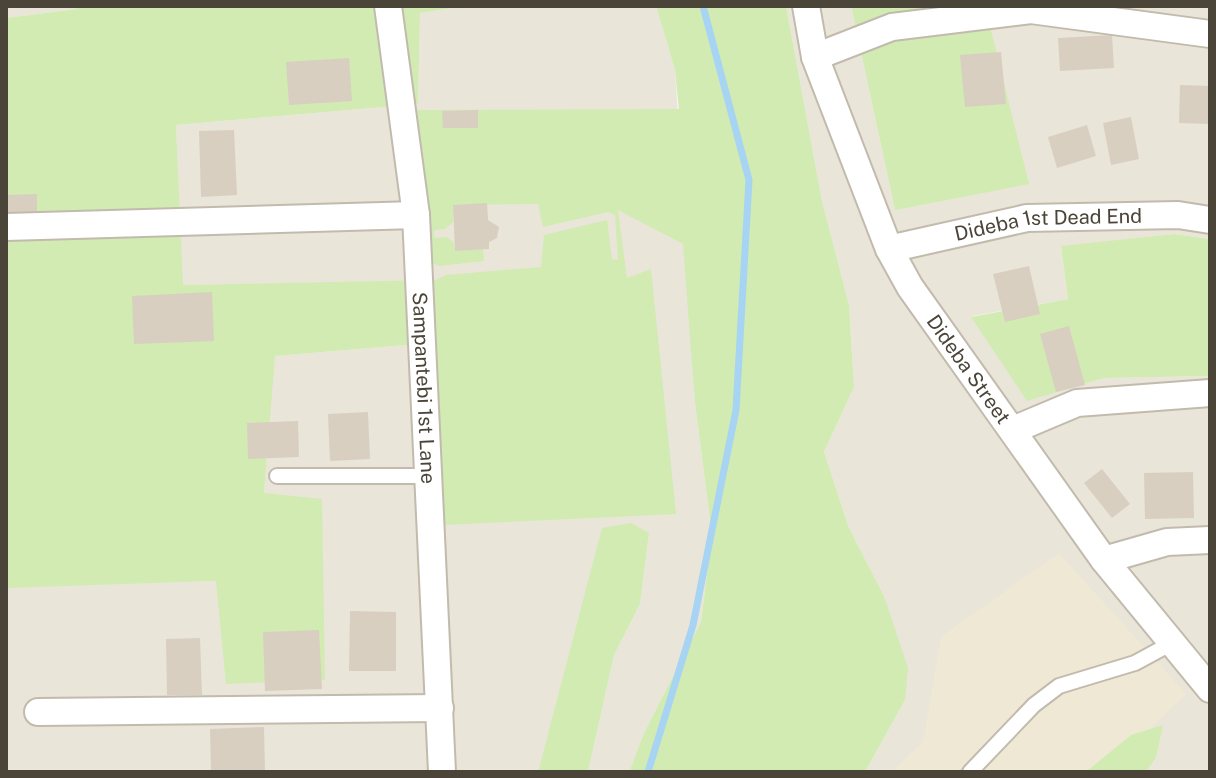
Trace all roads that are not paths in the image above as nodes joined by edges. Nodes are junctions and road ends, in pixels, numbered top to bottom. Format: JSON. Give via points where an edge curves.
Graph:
{"nodes":[{"id":1,"x":388,"y":6,"type":"edge"},
{"id":2,"x":806,"y":6,"type":"edge"},
{"id":3,"x":1210,"y":34,"type":"edge"},
{"id":4,"x":815,"y":57,"type":"junction"},
{"id":5,"x":416,"y":215,"type":"junction"},
{"id":6,"x":1210,"y":220,"type":"edge"},
{"id":7,"x":6,"y":227,"type":"edge"},
{"id":8,"x":889,"y":249,"type":"junction"},
{"id":9,"x":1210,"y":393,"type":"edge"},
{"id":10,"x":1013,"y":430,"type":"junction"},
{"id":11,"x":277,"y":476,"type":"dead end"},
{"id":12,"x":428,"y":476,"type":"junction"},
{"id":13,"x":1210,"y":540,"type":"edge"},
{"id":14,"x":1104,"y":560,"type":"junction"},
{"id":15,"x":1172,"y":643,"type":"junction"},
{"id":16,"x":1210,"y":689,"type":"edge"},
{"id":17,"x":440,"y":708,"type":"junction"},
{"id":18,"x":38,"y":712,"type":"dead end"},
{"id":19,"x":442,"y":772,"type":"edge"},
{"id":20,"x":970,"y":772,"type":"edge"}],
"edges":[{"from":1,"to":5,"type":"street","name":"Sampantebi 1st Lane"},
{"from":2,"to":4,"type":"street","name":"Dideba Street"},
{"from":3,"to":4,"type":"street","via":[[1031,10],[892,27]]},
{"from":4,"to":8,"type":"street","name":"Dideba Street"},
{"from":5,"to":7,"type":"street"},
{"from":5,"to":12,"type":"street","name":"Sampantebi 1st Lane"},
{"from":6,"to":8,"type":"street","name":"Dideba 1st Dead End","via":[[1178,215],[1027,218]]},
{"from":8,"to":10,"type":"street","name":"Dideba Street","via":[[910,287]]},
{"from":9,"to":10,"type":"street","via":[[1077,403]]},
{"from":10,"to":14,"type":"street","name":"Dideba Street"},
{"from":11,"to":12,"type":"lane"},
{"from":12,"to":17,"type":"street","name":"Sampantebi 1st Lane"},
{"from":13,"to":14,"type":"street","via":[[1167,542]]},
{"from":14,"to":15,"type":"street","name":"Dideba Street"},
{"from":15,"to":16,"type":"street","name":"Dideba Street"},
{"from":15,"to":20,"type":"lane","via":[[1135,663],[1059,686]]},
{"from":17,"to":18,"type":"street"},
{"from":17,"to":19,"type":"street","name":"Sampantebi 1st Lane"}]}
